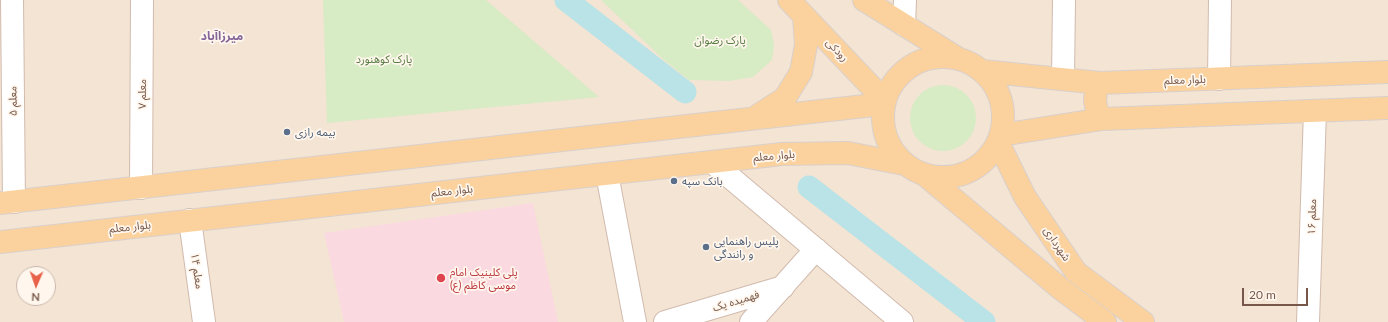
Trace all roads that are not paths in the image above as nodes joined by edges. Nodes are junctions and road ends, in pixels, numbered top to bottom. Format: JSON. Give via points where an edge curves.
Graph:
{"nodes":[{"id":1,"x":12,"y":0,"type":"edge"},
{"id":2,"x":142,"y":0,"type":"edge"},
{"id":3,"x":789,"y":0,"type":"edge"},
{"id":4,"x":864,"y":0,"type":"edge"},
{"id":5,"x":905,"y":0,"type":"edge"},
{"id":6,"x":1064,"y":0,"type":"edge"},
{"id":7,"x":1220,"y":0,"type":"edge"},
{"id":8,"x":804,"y":16,"type":"junction"},
{"id":9,"x":904,"y":25,"type":"junction"},
{"id":10,"x":960,"y":59,"type":"junction"},
{"id":11,"x":982,"y":71,"type":"junction"},
{"id":12,"x":1388,"y":72,"type":"edge"},
{"id":13,"x":1063,"y":79,"type":"junction"},
{"id":14,"x":1219,"y":79,"type":"junction"},
{"id":15,"x":1100,"y":83,"type":"junction"},
{"id":16,"x":884,"y":102,"type":"junction"},
{"id":17,"x":1388,"y":108,"type":"edge"},
{"id":18,"x":1315,"y":111,"type":"junction"},
{"id":19,"x":754,"y":119,"type":"junction"},
{"id":20,"x":1102,"y":119,"type":"junction"},
{"id":21,"x":1000,"y":138,"type":"junction"},
{"id":22,"x":712,"y":162,"type":"junction"},
{"id":23,"x":904,"y":164,"type":"junction"},
{"id":24,"x":607,"y":174,"type":"junction"},
{"id":25,"x":925,"y":175,"type":"junction"},
{"id":26,"x":141,"y":188,"type":"junction"},
{"id":27,"x":7,"y":203,"type":"edge"},
{"id":28,"x":190,"y":220,"type":"junction"},
{"id":29,"x":0,"y":242,"type":"edge"},
{"id":30,"x":816,"y":249,"type":"junction"},
{"id":31,"x":783,"y":287,"type":"junction"},
{"id":32,"x":204,"y":322,"type":"edge"},
{"id":33,"x":635,"y":322,"type":"edge"},
{"id":34,"x":665,"y":322,"type":"edge"},
{"id":35,"x":751,"y":322,"type":"edge"},
{"id":36,"x":902,"y":322,"type":"edge"},
{"id":37,"x":1105,"y":322,"type":"edge"},
{"id":38,"x":1143,"y":322,"type":"edge"},
{"id":39,"x":1308,"y":322,"type":"edge"}],
"edges":[{"from":1,"to":27,"type":"street","name":"معلم ۵"},
{"from":2,"to":26,"type":"street","name":"معلم ۷"},
{"from":3,"to":8,"type":"main road","name":"رودکی"},
{"from":4,"to":9,"type":"main road"},
{"from":5,"to":9,"type":"street"},
{"from":6,"to":13,"type":"street"},
{"from":7,"to":14,"type":"street"},
{"from":8,"to":16,"type":"main road","name":"رودکی"},
{"from":8,"to":19,"type":"main road","via":[[806,45],[801,72],[785,98]]},
{"from":9,"to":10,"type":"main road"},
{"from":10,"to":11,"type":"main road"},
{"from":10,"to":16,"type":"main road","via":[[943,57],[925,60],[909,67],[895,79]]},
{"from":11,"to":13,"type":"main road","name":"بلوار معلم"},
{"from":11,"to":21,"type":"main road","via":[[993,84],[1001,100],[1004,118]]},
{"from":12,"to":14,"type":"main road","name":"بلوار معلم"},
{"from":13,"to":15,"type":"main road","name":"بلوار معلم"},
{"from":14,"to":15,"type":"main road","name":"بلوار معلم"},
{"from":15,"to":20,"type":"main road","via":[[1095,101]]},
{"from":16,"to":19,"type":"main road"},
{"from":16,"to":23,"type":"main road","via":[[882,121],[885,137],[893,152]]},
{"from":17,"to":18,"type":"main road"},
{"from":18,"to":20,"type":"main road"},
{"from":18,"to":39,"type":"street","name":"معلم ۱۶"},
{"from":19,"to":26,"type":"main road"},
{"from":20,"to":21,"type":"main road"},
{"from":21,"to":25,"type":"main road","via":[[990,156],[976,168],[960,176],[942,178]]},
{"from":21,"to":38,"type":"main road","name":"شهرداری","via":[[1025,197],[1076,272]]},
{"from":22,"to":23,"type":"main road","name":"بلوار معلم","via":[[782,154],[848,153]]},
{"from":22,"to":24,"type":"main road","name":"بلوار معلم"},
{"from":22,"to":30,"type":"street"},
{"from":23,"to":25,"type":"main road"},
{"from":24,"to":28,"type":"main road","name":"بلوار معلم"},
{"from":24,"to":33,"type":"street"},
{"from":25,"to":37,"type":"main road","via":[[1061,289]]},
{"from":26,"to":27,"type":"main road"},
{"from":28,"to":29,"type":"main road","name":"بلوار معلم"},
{"from":28,"to":32,"type":"street","name":"معلم ۱۴"},
{"from":30,"to":31,"type":"street"},
{"from":30,"to":36,"type":"street"},
{"from":31,"to":34,"type":"street","name":"فهمیده یک"},
{"from":31,"to":35,"type":"street"}]}
